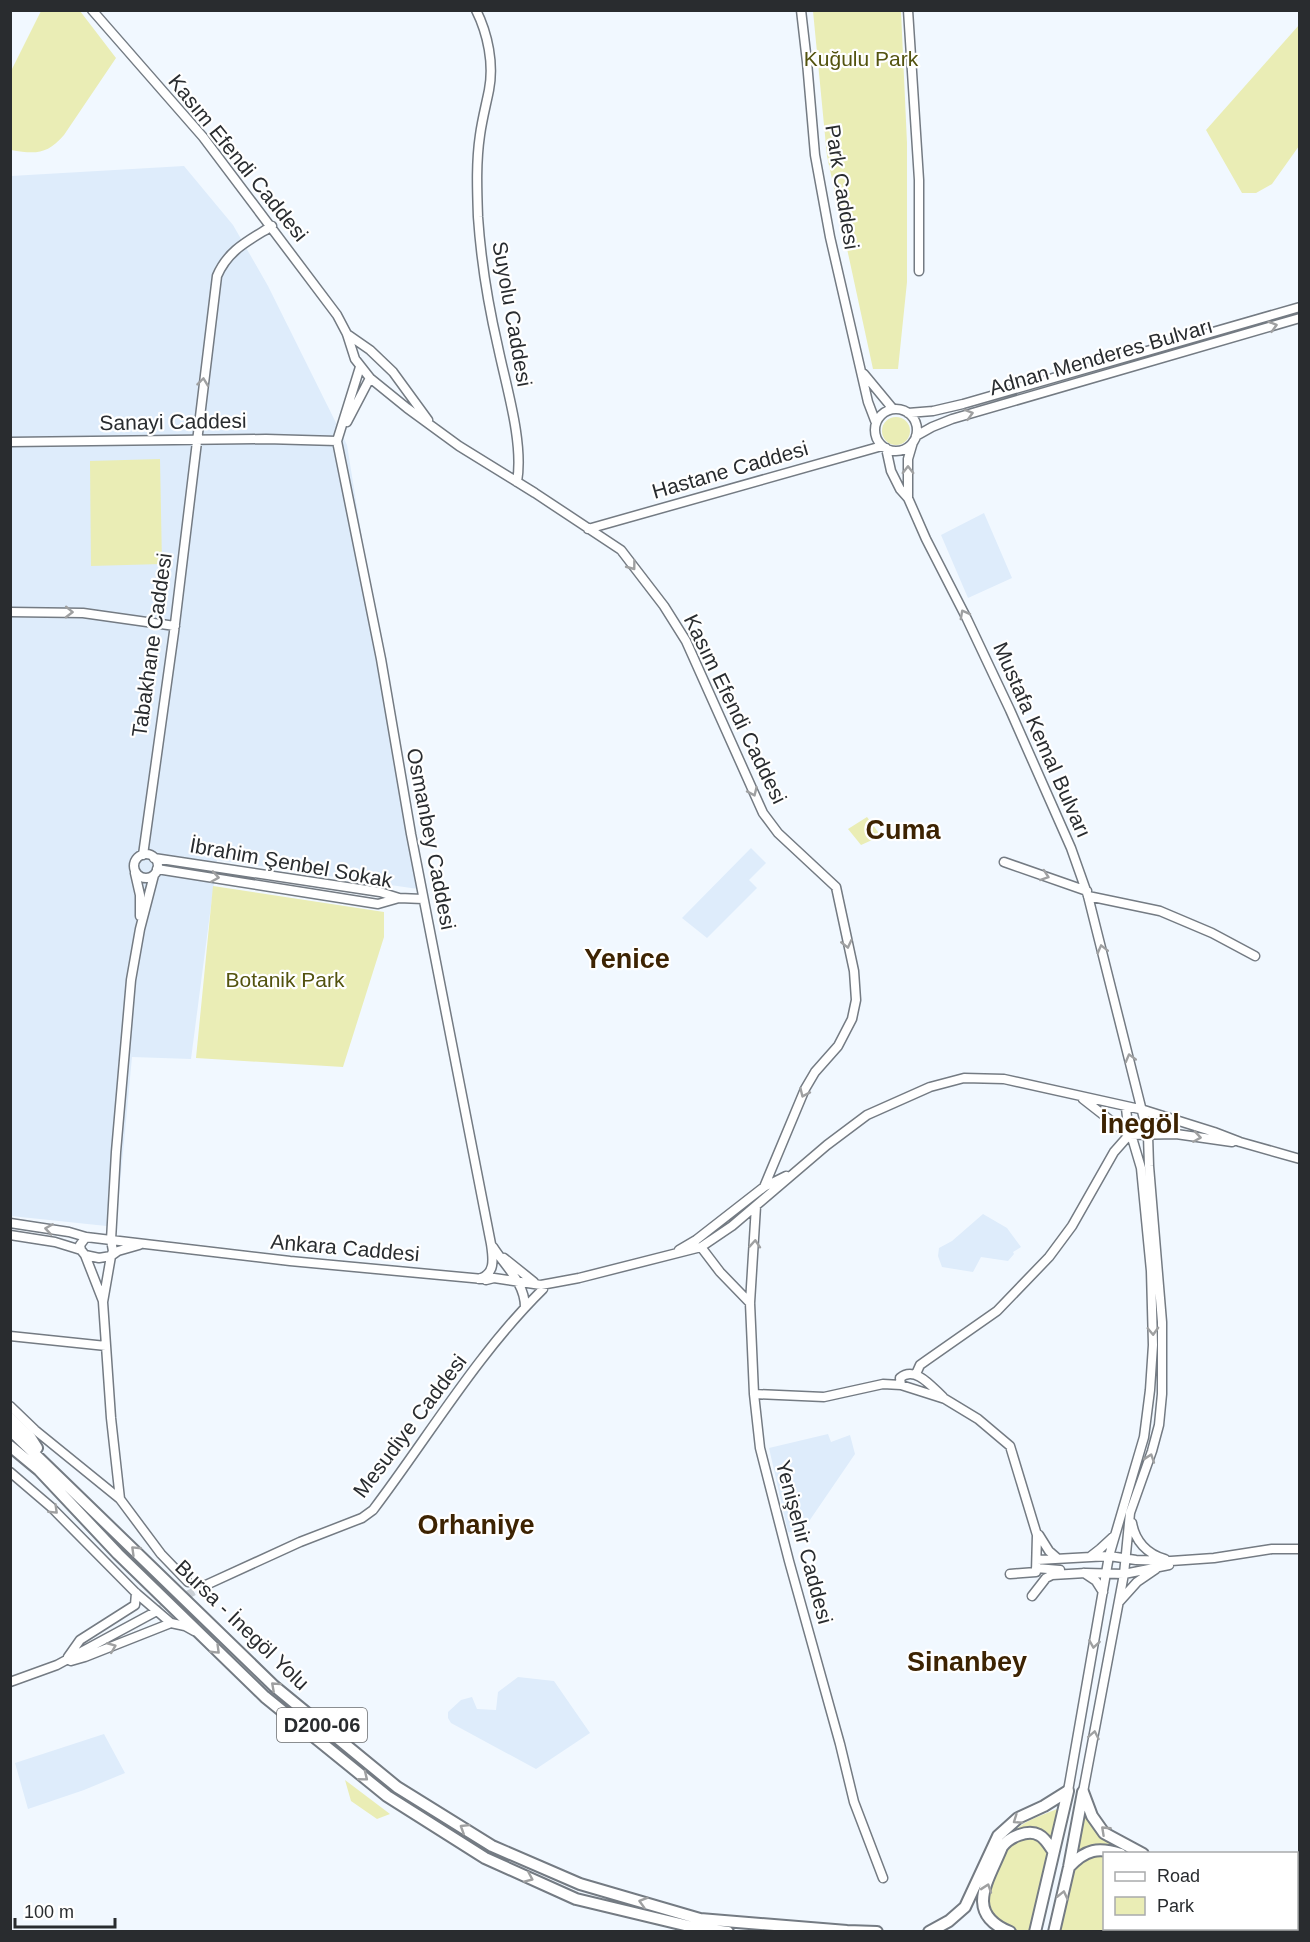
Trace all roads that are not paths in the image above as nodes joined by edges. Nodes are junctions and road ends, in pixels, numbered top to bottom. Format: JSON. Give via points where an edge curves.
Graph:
{"nodes":[{"id":1,"x":92,"y":10,"type":"edge"},
{"id":2,"x":476,"y":10,"type":"edge"},
{"id":3,"x":801,"y":10,"type":"edge"},
{"id":4,"x":908,"y":10,"type":"edge"},
{"id":5,"x":272,"y":226,"type":"junction"},
{"id":6,"x":919,"y":271,"type":"dead end"},
{"id":7,"x":1299,"y":308,"type":"edge"},
{"id":8,"x":1299,"y":318,"type":"edge"},
{"id":9,"x":1243,"y":323,"type":"junction"},
{"id":10,"x":1229,"y":327,"type":"junction"},
{"id":11,"x":347,"y":333,"type":"junction"},
{"id":12,"x":1246,"y":333,"type":"junction"},
{"id":13,"x":1232,"y":338,"type":"junction"},
{"id":14,"x":360,"y":367,"type":"junction"},
{"id":15,"x":862,"y":369,"type":"junction"},
{"id":16,"x":370,"y":378,"type":"junction"},
{"id":17,"x":893,"y":409,"type":"junction"},
{"id":18,"x":908,"y":412,"type":"junction"},
{"id":19,"x":876,"y":423,"type":"junction"},
{"id":20,"x":435,"y":429,"type":"junction"},
{"id":21,"x":914,"y":439,"type":"junction"},
{"id":22,"x":196,"y":440,"type":"junction"},
{"id":23,"x":337,"y":441,"type":"junction"},
{"id":24,"x":10,"y":442,"type":"edge"},
{"id":25,"x":884,"y":447,"type":"junction"},
{"id":26,"x":516,"y":482,"type":"junction"},
{"id":27,"x":908,"y":498,"type":"junction"},
{"id":28,"x":588,"y":529,"type":"junction"},
{"id":29,"x":10,"y":612,"type":"edge"},
{"id":30,"x":175,"y":626,"type":"junction"},
{"id":31,"x":142,"y":855,"type":"junction"},
{"id":32,"x":154,"y":858,"type":"junction"},
{"id":33,"x":1004,"y":862,"type":"dead end"},
{"id":34,"x":135,"y":870,"type":"junction"},
{"id":35,"x":156,"y":872,"type":"junction"},
{"id":36,"x":285,"y":878,"type":"junction"},
{"id":37,"x":283,"y":888,"type":"junction"},
{"id":38,"x":1088,"y":893,"type":"junction"},
{"id":39,"x":399,"y":898,"type":"junction"},
{"id":40,"x":423,"y":899,"type":"junction"},
{"id":41,"x":140,"y":929,"type":"junction"},
{"id":42,"x":1255,"y":956,"type":"dead end"},
{"id":43,"x":1080,"y":1097,"type":"junction"},
{"id":44,"x":1126,"y":1108,"type":"junction"},
{"id":45,"x":1144,"y":1110,"type":"junction"},
{"id":46,"x":1176,"y":1134,"type":"junction"},
{"id":47,"x":1129,"y":1135,"type":"junction"},
{"id":48,"x":1148,"y":1135,"type":"junction"},
{"id":49,"x":1240,"y":1142,"type":"junction"},
{"id":50,"x":1299,"y":1159,"type":"edge"},
{"id":51,"x":1145,"y":1167,"type":"junction"},
{"id":52,"x":800,"y":1169,"type":"junction"},
{"id":53,"x":764,"y":1187,"type":"junction"},
{"id":54,"x":756,"y":1206,"type":"junction"},
{"id":55,"x":10,"y":1223,"type":"edge"},
{"id":56,"x":10,"y":1235,"type":"edge"},
{"id":57,"x":86,"y":1237,"type":"junction"},
{"id":58,"x":111,"y":1240,"type":"junction"},
{"id":59,"x":142,"y":1244,"type":"junction"},
{"id":60,"x":701,"y":1247,"type":"junction"},
{"id":61,"x":493,"y":1248,"type":"junction"},
{"id":62,"x":83,"y":1253,"type":"junction"},
{"id":63,"x":111,"y":1256,"type":"junction"},
{"id":64,"x":669,"y":1256,"type":"junction"},
{"id":65,"x":482,"y":1279,"type":"junction"},
{"id":66,"x":522,"y":1282,"type":"junction"},
{"id":67,"x":542,"y":1287,"type":"junction"},
{"id":68,"x":103,"y":1302,"type":"junction"},
{"id":69,"x":750,"y":1303,"type":"junction"},
{"id":70,"x":525,"y":1307,"type":"junction"},
{"id":71,"x":10,"y":1336,"type":"edge"},
{"id":72,"x":106,"y":1346,"type":"junction"},
{"id":73,"x":918,"y":1376,"type":"junction"},
{"id":74,"x":901,"y":1385,"type":"junction"},
{"id":75,"x":911,"y":1388,"type":"junction"},
{"id":76,"x":754,"y":1394,"type":"junction"},
{"id":77,"x":945,"y":1400,"type":"junction"},
{"id":78,"x":10,"y":1406,"type":"edge"},
{"id":79,"x":10,"y":1418,"type":"edge"},
{"id":80,"x":10,"y":1430,"type":"edge"},
{"id":81,"x":10,"y":1446,"type":"edge"},
{"id":82,"x":10,"y":1455,"type":"edge"},
{"id":83,"x":44,"y":1461,"type":"junction"},
{"id":84,"x":10,"y":1472,"type":"edge"},
{"id":85,"x":62,"y":1495,"type":"junction"},
{"id":86,"x":120,"y":1499,"type":"junction"},
{"id":87,"x":1130,"y":1513,"type":"junction"},
{"id":88,"x":1035,"y":1528,"type":"junction"},
{"id":89,"x":1115,"y":1534,"type":"junction"},
{"id":90,"x":1299,"y":1542,"type":"edge"},
{"id":91,"x":1272,"y":1549,"type":"junction"},
{"id":92,"x":1299,"y":1549,"type":"edge"},
{"id":93,"x":1090,"y":1556,"type":"junction"},
{"id":94,"x":1109,"y":1556,"type":"junction"},
{"id":95,"x":1057,"y":1558,"type":"junction"},
{"id":96,"x":1126,"y":1558,"type":"junction"},
{"id":97,"x":1202,"y":1559,"type":"junction"},
{"id":98,"x":1171,"y":1561,"type":"junction"},
{"id":99,"x":1037,"y":1564,"type":"junction"},
{"id":100,"x":1160,"y":1567,"type":"junction"},
{"id":101,"x":1086,"y":1573,"type":"junction"},
{"id":102,"x":1106,"y":1573,"type":"junction"},
{"id":103,"x":1010,"y":1574,"type":"dead end"},
{"id":104,"x":1124,"y":1574,"type":"junction"},
{"id":105,"x":188,"y":1582,"type":"dead end"},
{"id":106,"x":206,"y":1586,"type":"tunnel mouth"},
{"id":107,"x":1103,"y":1592,"type":"junction"},
{"id":108,"x":136,"y":1593,"type":"junction"},
{"id":109,"x":1032,"y":1596,"type":"dead end"},
{"id":110,"x":1119,"y":1602,"type":"junction"},
{"id":111,"x":154,"y":1612,"type":"tunnel mouth"},
{"id":112,"x":171,"y":1623,"type":"junction"},
{"id":113,"x":200,"y":1634,"type":"junction"},
{"id":114,"x":67,"y":1659,"type":"junction"},
{"id":115,"x":57,"y":1665,"type":"junction"},
{"id":116,"x":10,"y":1682,"type":"edge"},
{"id":117,"x":1068,"y":1791,"type":"junction"},
{"id":118,"x":1083,"y":1792,"type":"junction"},
{"id":119,"x":1053,"y":1851,"type":"junction"},
{"id":120,"x":1106,"y":1852,"type":"edge"},
{"id":121,"x":1139,"y":1852,"type":"edge"},
{"id":122,"x":1069,"y":1867,"type":"junction"},
{"id":123,"x":883,"y":1878,"type":"dead end"},
{"id":124,"x":1055,"y":1927,"type":"edge"},
{"id":125,"x":697,"y":1928,"type":"junction"},
{"id":126,"x":1036,"y":1928,"type":"edge"},
{"id":127,"x":715,"y":1932,"type":"edge"},
{"id":128,"x":728,"y":1932,"type":"edge"},
{"id":129,"x":877,"y":1932,"type":"edge"},
{"id":130,"x":929,"y":1932,"type":"edge"},
{"id":131,"x":1010,"y":1932,"type":"edge"}],
"edges":[{"from":1,"to":5,"type":"street","name":"Kasım Efendi Caddesi","via":[[203,136]]},
{"from":2,"to":26,"type":"street","name":"Suyolu Caddesi","via":[[487,38],[491,71],[476,165],[481,250],[516,436]]},
{"from":3,"to":15,"type":"street","name":"Park Caddesi","via":[[815,155]]},
{"from":4,"to":6,"type":"street","via":[[919,180]]},
{"from":5,"to":11,"type":"street","name":"Kasım Efendi Caddesi"},
{"from":22,"to":5,"type":"street","name":"Tabakhane Caddesi","one_way":true,"via":[[217,276],[223,262],[240,246]]},
{"from":7,"to":9,"type":"street","name":"Adnan Menderes Bulvarı"},
{"from":12,"to":8,"type":"street","name":"Adnan Menderes Bulvarı","one_way":true},
{"from":9,"to":10,"type":"street","name":"Adnan Menderes Bulvarı"},
{"from":9,"to":12,"type":"street"},
{"from":10,"to":13,"type":"street"},
{"from":10,"to":18,"type":"street","name":"Adnan Menderes Bulvarı","via":[[963,404]]},
{"from":11,"to":14,"type":"street","name":"Kasım Efendi Caddesi"},
{"from":11,"to":20,"type":"street","name":"Kasım Efendi Caddesi","via":[[393,372]]},
{"from":12,"to":13,"type":"street","name":"Adnan Menderes Bulvarı"},
{"from":21,"to":13,"type":"street","name":"Adnan Menderes Bulvarı","one_way":true,"via":[[959,416]]},
{"from":14,"to":16,"type":"street","name":"Kasım Efendi Caddesi"},
{"from":14,"to":23,"type":"street","name":"Osmanbey Caddesi"},
{"from":15,"to":17,"type":"street"},
{"from":15,"to":19,"type":"street","name":"Park Caddesi"},
{"from":16,"to":20,"type":"street","name":"Kasım Efendi Caddesi"},
{"from":16,"to":23,"type":"street"},
{"from":17,"to":18,"type":"street"},
{"from":17,"to":19,"type":"street","via":[[882,414]]},
{"from":18,"to":21,"type":"street","via":[[916,423]]},
{"from":19,"to":25,"type":"street","via":[[875,434]]},
{"from":20,"to":26,"type":"street","name":"Kasım Efendi Caddesi"},
{"from":21,"to":25,"type":"street","via":[[902,449]]},
{"from":27,"to":21,"type":"street","one_way":true,"via":[[908,459]]},
{"from":22,"to":23,"type":"street","name":"Sanayi Caddesi"},
{"from":22,"to":24,"type":"street","name":"Sanayi Caddesi"},
{"from":22,"to":30,"type":"street","name":"Tabakhane Caddesi"},
{"from":23,"to":40,"type":"street","name":"Osmanbey Caddesi","via":[[381,658]]},
{"from":25,"to":27,"type":"street","via":[[891,471]]},
{"from":25,"to":28,"type":"street","name":"Hastane Caddesi"},
{"from":26,"to":28,"type":"street","name":"Kasım Efendi Caddesi"},
{"from":38,"to":27,"type":"street","name":"Mustafa Kemal Bulvarı","one_way":true,"via":[[1014,720]]},
{"from":28,"to":53,"type":"street","name":"Kasım Efendi Caddesi","one_way":true,"via":[[621,550],[664,606],[686,640],[763,813],[778,833],[836,887],[854,971],[856,1000],[852,1019],[838,1046],[806,1089]]},
{"from":29,"to":30,"type":"street","one_way":true,"via":[[73,612]]},
{"from":30,"to":31,"type":"street","name":"Tabakhane Caddesi"},
{"from":31,"to":32,"type":"street"},
{"from":31,"to":34,"type":"street","via":[[135,862]]},
{"from":32,"to":35,"type":"street"},
{"from":32,"to":36,"type":"street","name":"İbrahim Şenbel Sokak"},
{"from":33,"to":38,"type":"street","one_way":true},
{"from":34,"to":35,"type":"street","via":[[142,877]]},
{"from":34,"to":41,"type":"street"},
{"from":35,"to":37,"type":"street","name":"İbrahim Şenbel Sokak","one_way":true},
{"from":35,"to":41,"type":"street"},
{"from":36,"to":37,"type":"street"},
{"from":36,"to":39,"type":"street","name":"İbrahim Şenbel Sokak"},
{"from":37,"to":39,"type":"street","name":"İbrahim Şenbel Sokak","via":[[378,904]]},
{"from":38,"to":42,"type":"street","via":[[1160,911]]},
{"from":45,"to":38,"type":"street","name":"Mustafa Kemal Bulvarı","one_way":true},
{"from":39,"to":40,"type":"street"},
{"from":40,"to":61,"type":"street","name":"Osmanbey Caddesi"},
{"from":41,"to":58,"type":"street","via":[[130,991]]},
{"from":43,"to":44,"type":"street"},
{"from":43,"to":47,"type":"street"},
{"from":43,"to":52,"type":"street","via":[[1004,1079],[951,1081],[867,1115]]},
{"from":44,"to":45,"type":"street"},
{"from":44,"to":47,"type":"street"},
{"from":45,"to":48,"type":"street","name":"Mustafa Kemal Bulvarı"},
{"from":45,"to":49,"type":"street"},
{"from":46,"to":48,"type":"street"},
{"from":46,"to":49,"type":"street","one_way":true},
{"from":46,"to":51,"type":"street","via":[[1155,1143]]},
{"from":47,"to":48,"type":"street"},
{"from":47,"to":51,"type":"street"},
{"from":47,"to":73,"type":"street","via":[[1114,1152],[1072,1226],[1049,1257],[997,1311],[920,1365]]},
{"from":48,"to":51,"type":"street","name":"Mustafa Kemal Bulvarı"},
{"from":49,"to":50,"type":"street"},
{"from":87,"to":51,"type":"street","one_way":true,"via":[[1159,1425],[1162,1394],[1162,1322]]},
{"from":51,"to":89,"type":"street","one_way":true,"via":[[1154,1345],[1144,1437]]},
{"from":52,"to":53,"type":"street"},
{"from":52,"to":54,"type":"street"},
{"from":53,"to":64,"type":"street"},
{"from":54,"to":60,"type":"street"},
{"from":69,"to":54,"type":"street","name":"Yenişehir Caddesi","one_way":true},
{"from":57,"to":55,"type":"street","one_way":true},
{"from":56,"to":62,"type":"street","via":[[55,1242]]},
{"from":57,"to":58,"type":"street","name":"Ankara Caddesi"},
{"from":57,"to":62,"type":"street","via":[[82,1240]]},
{"from":58,"to":59,"type":"street","name":"Ankara Caddesi"},
{"from":58,"to":63,"type":"street"},
{"from":59,"to":63,"type":"street"},
{"from":59,"to":65,"type":"street","name":"Ankara Caddesi"},
{"from":60,"to":64,"type":"street"},
{"from":60,"to":69,"type":"street"},
{"from":61,"to":65,"type":"street","via":[[492,1268]]},
{"from":61,"to":66,"type":"street"},
{"from":62,"to":63,"type":"street","via":[[99,1258]]},
{"from":62,"to":68,"type":"street"},
{"from":63,"to":68,"type":"street"},
{"from":64,"to":67,"type":"street"},
{"from":65,"to":66,"type":"street","name":"Ankara Caddesi"},
{"from":66,"to":67,"type":"street","name":"Ankara Caddesi"},
{"from":66,"to":70,"type":"street"},
{"from":67,"to":70,"type":"street","name":"Mesudiye Caddesi"},
{"from":68,"to":72,"type":"street"},
{"from":69,"to":76,"type":"street","name":"Yenişehir Caddesi"},
{"from":70,"to":106,"type":"street","name":"Mesudiye Caddesi","via":[[373,1510]]},
{"from":71,"to":72,"type":"street"},
{"from":72,"to":86,"type":"street"},
{"from":73,"to":74,"type":"street","via":[[906,1373],[900,1378]]},
{"from":73,"to":75,"type":"street","via":[[918,1385]]},
{"from":73,"to":77,"type":"street"},
{"from":74,"to":75,"type":"street"},
{"from":74,"to":76,"type":"street","via":[[883,1384],[824,1397]]},
{"from":75,"to":77,"type":"street"},
{"from":76,"to":123,"type":"street","name":"Yenişehir Caddesi","via":[[760,1448],[783,1538],[854,1802]]},
{"from":77,"to":88,"type":"street","via":[[978,1419],[1010,1446]]},
{"from":78,"to":86,"type":"street"},
{"from":79,"to":83,"type":"highway","via":[[30,1437]]},
{"from":80,"to":83,"type":"highway","name":"Bursa - İnegöl Yolu","number":"D200-06"},
{"from":81,"to":85,"type":"highway","name":"Bursa - İnegöl Yolu","number":"D200-06"},
{"from":82,"to":85,"type":"highway"},
{"from":129,"to":83,"type":"highway","name":"Bursa - İnegöl Yolu","number":"D200-06","one_way":true,"via":[[700,1919],[580,1884],[492,1846],[397,1787],[274,1686]]},
{"from":84,"to":108,"type":"street","one_way":true,"via":[[51,1507]]},
{"from":85,"to":113,"type":"highway","name":"Bursa - İnegöl Yolu","number":"D200-06"},
{"from":86,"to":105,"type":"street","via":[[161,1554]]},
{"from":87,"to":96,"type":"street"},
{"from":87,"to":98,"type":"street","via":[[1137,1541],[1158,1557]]},
{"from":88,"to":95,"type":"street"},
{"from":88,"to":99,"type":"street"},
{"from":89,"to":93,"type":"street"},
{"from":89,"to":94,"type":"street"},
{"from":90,"to":91,"type":"street"},
{"from":91,"to":92,"type":"street"},
{"from":91,"to":97,"type":"street"},
{"from":93,"to":94,"type":"street"},
{"from":93,"to":95,"type":"street"},
{"from":94,"to":96,"type":"street"},
{"from":94,"to":102,"type":"street"},
{"from":95,"to":99,"type":"street"},
{"from":96,"to":98,"type":"street"},
{"from":96,"to":104,"type":"street"},
{"from":97,"to":98,"type":"street"},
{"from":97,"to":100,"type":"street"},
{"from":99,"to":101,"type":"street"},
{"from":99,"to":103,"type":"street","via":[[1036,1572]]},
{"from":100,"to":104,"type":"street"},
{"from":100,"to":110,"type":"street","via":[[1137,1582]]},
{"from":101,"to":102,"type":"street"},
{"from":101,"to":107,"type":"street"},
{"from":101,"to":109,"type":"street","via":[[1052,1575]]},
{"from":102,"to":104,"type":"street"},
{"from":102,"to":107,"type":"street"},
{"from":104,"to":110,"type":"street"},
{"from":107,"to":117,"type":"street","one_way":true},
{"from":108,"to":112,"type":"street"},
{"from":108,"to":114,"type":"street","via":[[135,1605],[80,1640]]},
{"from":118,"to":110,"type":"street","one_way":true},
{"from":111,"to":114,"type":"street"},
{"from":112,"to":113,"type":"street"},
{"from":115,"to":112,"type":"street","one_way":true},
{"from":113,"to":125,"type":"highway","name":"Bursa - İnegöl Yolu","number":"D200-06","one_way":true,"via":[[265,1697],[387,1796],[485,1858],[576,1899]]},
{"from":114,"to":115,"type":"street"},
{"from":115,"to":116,"type":"street"},
{"from":117,"to":119,"type":"highway"},
{"from":117,"to":130,"type":"highway","one_way":true,"via":[[1018,1818],[998,1836],[965,1907]]},
{"from":121,"to":118,"type":"highway","one_way":true,"via":[[1104,1833]]},
{"from":118,"to":122,"type":"highway"},
{"from":119,"to":126,"type":"highway"},
{"from":131,"to":119,"type":"highway","one_way":true,"via":[[988,1918],[983,1907],[983,1894],[1002,1847],[1021,1834],[1032,1833],[1041,1835]]},
{"from":120,"to":122,"type":"highway","via":[[1090,1850]]},
{"from":124,"to":122,"type":"highway","one_way":true},
{"from":125,"to":127,"type":"highway"},
{"from":125,"to":128,"type":"highway","name":"Bursa - İnegöl Yolu","number":"D200-06"}]}
